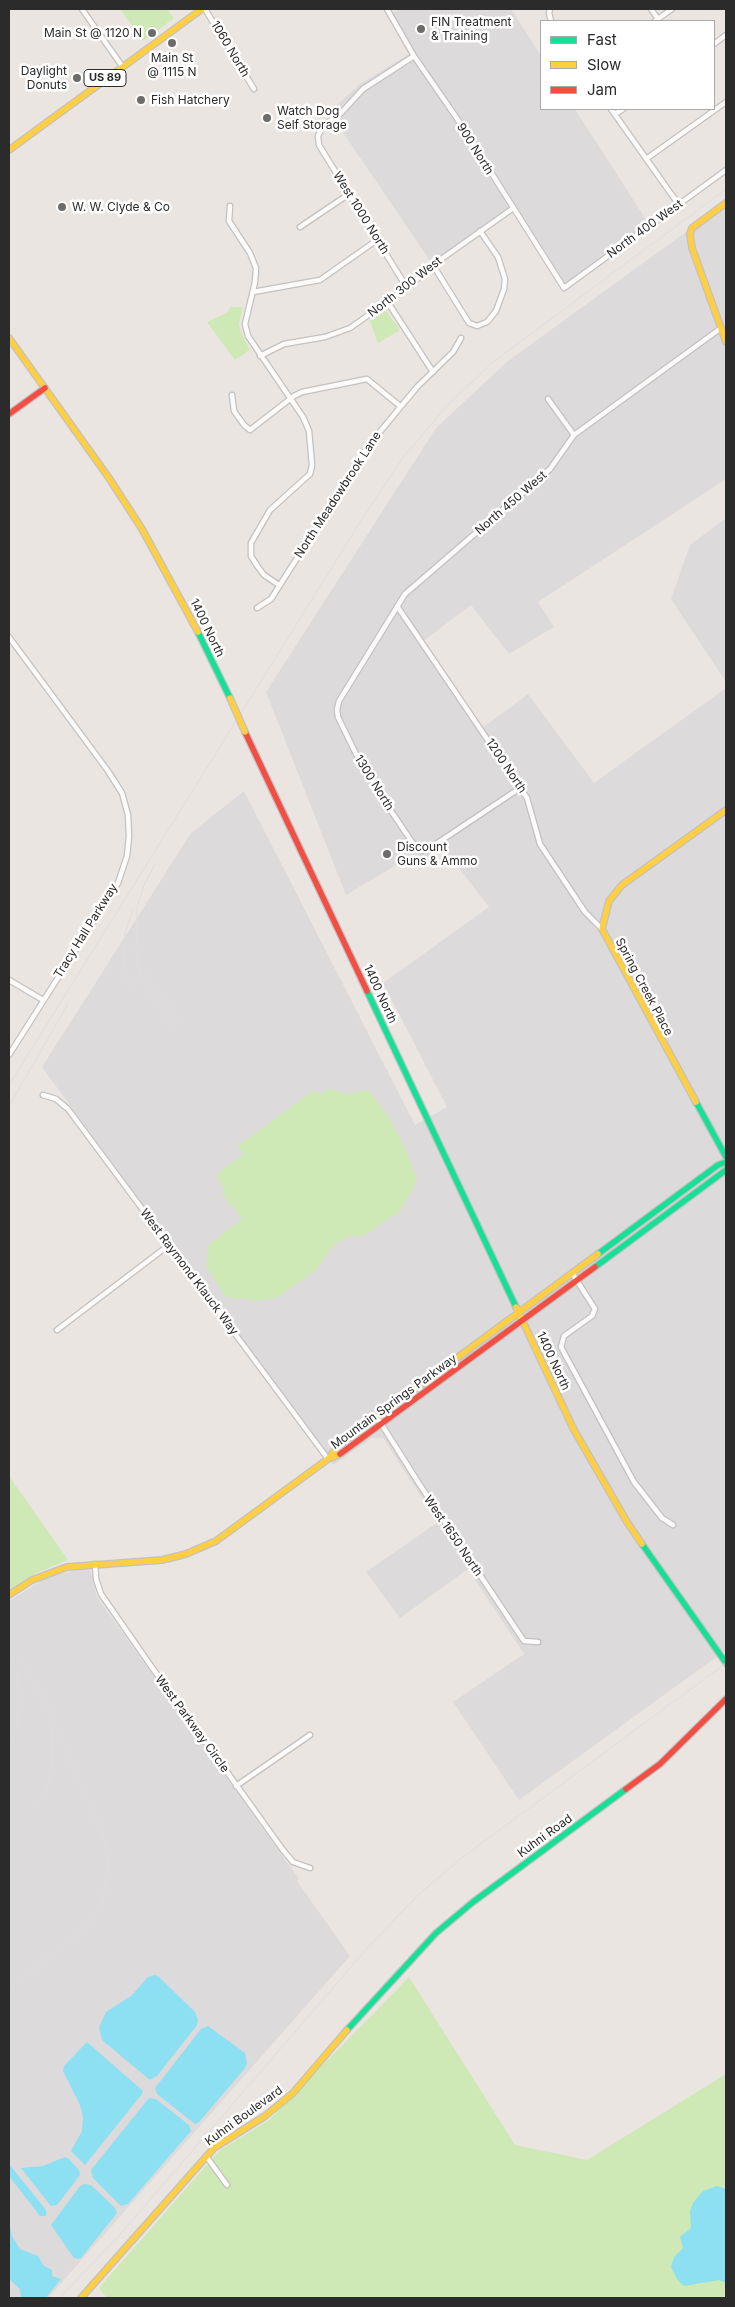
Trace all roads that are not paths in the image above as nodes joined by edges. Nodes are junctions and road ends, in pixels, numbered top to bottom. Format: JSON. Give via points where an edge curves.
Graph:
{"nodes":[{"id":1,"x":82,"y":9,"type":"edge"},
{"id":2,"x":204,"y":9,"type":"edge"},
{"id":3,"x":387,"y":9,"type":"edge"},
{"id":4,"x":651,"y":9,"type":"edge"},
{"id":5,"x":672,"y":9,"type":"edge"},
{"id":6,"x":656,"y":20,"type":"edge"},
{"id":7,"x":726,"y":35,"type":"edge"},
{"id":8,"x":715,"y":43,"type":"edge"},
{"id":9,"x":414,"y":56,"type":"junction"},
{"id":10,"x":122,"y":66,"type":"junction"},
{"id":11,"x":254,"y":89,"type":"dead end"},
{"id":12,"x":726,"y":102,"type":"edge"},
{"id":13,"x":612,"y":110,"type":"edge"},
{"id":14,"x":621,"y":110,"type":"edge"},
{"id":15,"x":715,"y":110,"type":"edge"},
{"id":16,"x":715,"y":110,"type":"edge"},
{"id":17,"x":615,"y":114,"type":"junction"},
{"id":18,"x":9,"y":150,"type":"edge"},
{"id":19,"x":646,"y":159,"type":"junction"},
{"id":20,"x":726,"y":170,"type":"edge"},
{"id":21,"x":349,"y":194,"type":"junction"},
{"id":22,"x":726,"y":202,"type":"edge"},
{"id":23,"x":679,"y":205,"type":"junction"},
{"id":24,"x":230,"y":206,"type":"dead end"},
{"id":25,"x":512,"y":209,"type":"junction"},
{"id":26,"x":300,"y":227,"type":"dead end"},
{"id":27,"x":480,"y":231,"type":"junction"},
{"id":28,"x":377,"y":240,"type":"junction"},
{"id":29,"x":433,"y":264,"type":"junction"},
{"id":30,"x":407,"y":288,"type":"junction"},
{"id":31,"x":564,"y":288,"type":"joint"},
{"id":32,"x":252,"y":292,"type":"junction"},
{"id":33,"x":387,"y":302,"type":"junction"},
{"id":34,"x":720,"y":328,"type":"junction"},
{"id":35,"x":9,"y":338,"type":"edge"},
{"id":36,"x":462,"y":338,"type":"dead end"},
{"id":37,"x":726,"y":342,"type":"edge"},
{"id":38,"x":260,"y":356,"type":"junction"},
{"id":39,"x":433,"y":372,"type":"junction"},
{"id":40,"x":45,"y":388,"type":"junction"},
{"id":41,"x":232,"y":395,"type":"dead end"},
{"id":42,"x":289,"y":399,"type":"junction"},
{"id":43,"x":548,"y":399,"type":"dead end"},
{"id":44,"x":400,"y":406,"type":"junction"},
{"id":45,"x":9,"y":414,"type":"edge"},
{"id":46,"x":574,"y":434,"type":"junction"},
{"id":47,"x":279,"y":585,"type":"junction"},
{"id":48,"x":397,"y":606,"type":"junction"},
{"id":49,"x":257,"y":608,"type":"dead end"},
{"id":50,"x":9,"y":637,"type":"edge"},
{"id":51,"x":337,"y":710,"type":"joint"},
{"id":52,"x":520,"y":788,"type":"junction"},
{"id":53,"x":726,"y":810,"type":"edge"},
{"id":54,"x":602,"y":929,"type":"junction"},
{"id":55,"x":9,"y":980,"type":"edge"},
{"id":56,"x":43,"y":1000,"type":"junction"},
{"id":57,"x":9,"y":1055,"type":"edge"},
{"id":58,"x":42,"y":1095,"type":"dead end"},
{"id":59,"x":726,"y":1156,"type":"edge"},
{"id":60,"x":726,"y":1162,"type":"edge"},
{"id":61,"x":726,"y":1170,"type":"edge"},
{"id":62,"x":169,"y":1245,"type":"junction"},
{"id":63,"x":572,"y":1274,"type":"junction"},
{"id":64,"x":577,"y":1281,"type":"junction"},
{"id":65,"x":518,"y":1313,"type":"junction"},
{"id":66,"x":522,"y":1321,"type":"junction"},
{"id":67,"x":57,"y":1330,"type":"dead end"},
{"id":68,"x":377,"y":1417,"type":"junction"},
{"id":69,"x":382,"y":1425,"type":"junction"},
{"id":70,"x":328,"y":1459,"type":"junction"},
{"id":71,"x":673,"y":1525,"type":"dead end"},
{"id":72,"x":95,"y":1564,"type":"junction"},
{"id":73,"x":9,"y":1595,"type":"edge"},
{"id":74,"x":538,"y":1642,"type":"dead end"},
{"id":75,"x":726,"y":1663,"type":"edge"},
{"id":76,"x":726,"y":1699,"type":"edge"},
{"id":77,"x":310,"y":1735,"type":"dead end"},
{"id":78,"x":236,"y":1786,"type":"junction"},
{"id":79,"x":310,"y":1868,"type":"dead end"},
{"id":80,"x":379,"y":1993,"type":"joint"},
{"id":81,"x":206,"y":2156,"type":"junction"},
{"id":82,"x":227,"y":2185,"type":"dead end"},
{"id":83,"x":81,"y":2298,"type":"edge"}],
"edges":[{"from":1,"to":10,"type":"street"},
{"from":2,"to":10,"type":"street","number":"US 89"},
{"from":2,"to":11,"type":"street","name":"1060 North"},
{"from":3,"to":9,"type":"street","name":"900 North"},
{"from":4,"to":6,"type":"street"},
{"from":5,"to":6,"type":"street"},
{"from":7,"to":8,"type":"street"},
{"from":9,"to":21,"type":"street","name":"West 1000 North","via":[[363,89],[341,114],[323,126],[318,136],[319,145]]},
{"from":9,"to":25,"type":"street","name":"900 North","via":[[458,120]]},
{"from":10,"to":18,"type":"street","number":"US 89"},
{"from":12,"to":16,"type":"street"},
{"from":13,"to":17,"type":"street"},
{"from":14,"to":17,"type":"street"},
{"from":15,"to":19,"type":"street"},
{"from":17,"to":19,"type":"street"},
{"from":19,"to":23,"type":"street"},
{"from":20,"to":23,"type":"street","name":"North 400 West"},
{"from":21,"to":26,"type":"street"},
{"from":21,"to":28,"type":"street","name":"West 1000 North"},
{"from":22,"to":34,"type":"street","via":[[692,228],[690,234]]},
{"from":23,"to":31,"type":"street","name":"North 400 West"},
{"from":24,"to":32,"type":"street","via":[[229,221],[256,268]]},
{"from":25,"to":27,"type":"street","name":"North 300 West"},
{"from":25,"to":31,"type":"street","name":"900 North"},
{"from":27,"to":29,"type":"street","name":"North 300 West"},
{"from":27,"to":29,"type":"street","via":[[502,264],[505,279],[492,317],[484,324],[475,326],[469,323]]},
{"from":28,"to":30,"type":"street","name":"West 1000 North"},
{"from":28,"to":32,"type":"street","via":[[320,280]]},
{"from":29,"to":30,"type":"street","name":"North 300 West"},
{"from":30,"to":33,"type":"street","name":"North 300 West"},
{"from":32,"to":38,"type":"street","via":[[245,324]]},
{"from":33,"to":38,"type":"street","name":"North 300 West","via":[[339,333],[284,344]]},
{"from":33,"to":39,"type":"street"},
{"from":34,"to":37,"type":"street"},
{"from":34,"to":46,"type":"street","name":"North 450 West"},
{"from":35,"to":40,"type":"street","name":"1400 North"},
{"from":36,"to":39,"type":"street","name":"North Meadowbrook Lane"},
{"from":38,"to":42,"type":"street"},
{"from":39,"to":44,"type":"street","name":"North Meadowbrook Lane"},
{"from":40,"to":45,"type":"street"},
{"from":40,"to":65,"type":"street","name":"1400 North","bridge":true,"via":[[142,529],[194,623]]},
{"from":41,"to":42,"type":"street","via":[[234,411],[250,430]]},
{"from":42,"to":44,"type":"street","via":[[302,392],[367,379]]},
{"from":42,"to":47,"type":"street","via":[[309,431],[312,469],[305,480],[270,510],[254,535],[250,550],[264,574]]},
{"from":43,"to":46,"type":"street"},
{"from":44,"to":47,"type":"street","name":"North Meadowbrook Lane","via":[[363,454]]},
{"from":46,"to":48,"type":"street","name":"North 450 West","via":[[550,469],[405,594]]},
{"from":47,"to":49,"type":"street","name":"North Meadowbrook Lane","via":[[271,599]]},
{"from":48,"to":51,"type":"street","name":"North 450 West","via":[[341,696]]},
{"from":48,"to":52,"type":"street","name":"1200 North"},
{"from":50,"to":56,"type":"street","name":"Tracy Hall Parkway","via":[[108,771],[122,793],[128,815],[127,856],[118,883]]},
{"from":51,"to":52,"type":"street","name":"1300 North","via":[[350,744],[372,782],[420,850],[427,850]]},
{"from":52,"to":54,"type":"street","name":"1200 North","via":[[527,798],[540,844],[585,912]]},
{"from":53,"to":54,"type":"street","name":"Spring Creek Place","via":[[622,885],[609,901]]},
{"from":54,"to":59,"type":"street","name":"Spring Creek Place"},
{"from":55,"to":56,"type":"street"},
{"from":56,"to":57,"type":"street","name":"Tracy Hall Parkway"},
{"from":58,"to":62,"type":"street","name":"West Raymond Klauck Way","via":[[56,1099],[68,1109]]},
{"from":60,"to":63,"type":"street","name":"Mountain Springs Parkway"},
{"from":61,"to":64,"type":"street","name":"Mountain Springs Parkway"},
{"from":62,"to":67,"type":"street"},
{"from":62,"to":70,"type":"street","name":"West Raymond Klauck Way"},
{"from":63,"to":64,"type":"street"},
{"from":63,"to":65,"type":"street","name":"Mountain Springs Parkway"},
{"from":64,"to":66,"type":"street","name":"Mountain Springs Parkway"},
{"from":64,"to":71,"type":"street","via":[[595,1309],[592,1316],[564,1336],[561,1347],[634,1482],[662,1518]]},
{"from":65,"to":66,"type":"street","name":"1400 North"},
{"from":65,"to":68,"type":"street","name":"Mountain Springs Parkway"},
{"from":66,"to":69,"type":"street","name":"Mountain Springs Parkway"},
{"from":66,"to":75,"type":"street","name":"1400 North","via":[[605,1487],[654,1564]]},
{"from":68,"to":69,"type":"street","name":"West 1650 North"},
{"from":68,"to":70,"type":"street","name":"Mountain Springs Parkway","via":[[336,1448]]},
{"from":69,"to":70,"type":"street","name":"Mountain Springs Parkway","via":[[345,1452]]},
{"from":69,"to":74,"type":"street","name":"West 1650 North","via":[[524,1641]]},
{"from":70,"to":72,"type":"street","via":[[231,1531],[202,1548],[162,1560]]},
{"from":72,"to":73,"type":"street","via":[[74,1565],[44,1574]]},
{"from":72,"to":78,"type":"street","name":"West Parkway Circle","via":[[101,1594]]},
{"from":76,"to":80,"type":"street","name":"Kuhni Road","via":[[660,1764],[436,1933]]},
{"from":77,"to":78,"type":"street"},
{"from":78,"to":79,"type":"street","name":"West Parkway Circle","via":[[292,1862]]},
{"from":80,"to":81,"type":"street","name":"Kuhni Boulevard","via":[[293,2093]]},
{"from":81,"to":82,"type":"street"},
{"from":81,"to":83,"type":"street","name":"Kuhni Boulevard"}]}
